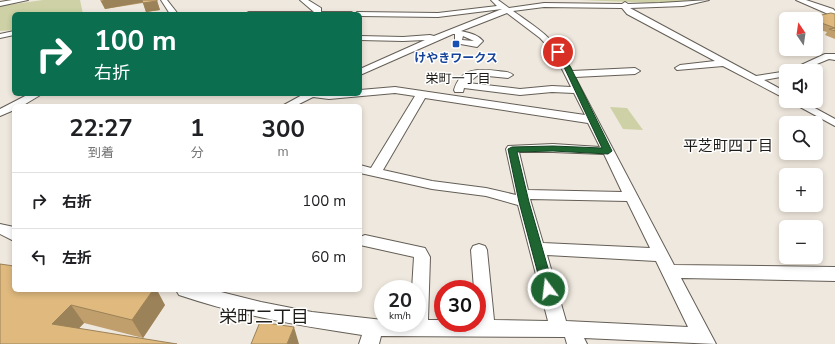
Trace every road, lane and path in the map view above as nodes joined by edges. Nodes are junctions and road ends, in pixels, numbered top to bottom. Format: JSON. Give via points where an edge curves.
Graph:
{"nodes":[{"id":1,"x":25,"y":0,"type":"edge"},
{"id":2,"x":164,"y":0,"type":"edge"},
{"id":3,"x":303,"y":0,"type":"edge"},
{"id":4,"x":494,"y":0,"type":"edge"},
{"id":5,"x":706,"y":0,"type":"edge"},
{"id":6,"x":799,"y":0,"type":"edge"},
{"id":7,"x":817,"y":0,"type":"edge"},
{"id":8,"x":0,"y":4,"type":"edge"},
{"id":9,"x":625,"y":4,"type":"junction"},
{"id":10,"x":835,"y":6,"type":"edge"},
{"id":11,"x":506,"y":9,"type":"junction"},
{"id":12,"x":173,"y":12,"type":"edge"},
{"id":13,"x":317,"y":12,"type":"edge"},
{"id":14,"x":362,"y":14,"type":"edge"},
{"id":15,"x":835,"y":15,"type":"edge"},
{"id":16,"x":12,"y":33,"type":"edge"},
{"id":17,"x":0,"y":36,"type":"edge"},
{"id":18,"x":362,"y":38,"type":"edge"},
{"id":19,"x":433,"y":39,"type":"junction"},
{"id":20,"x":835,"y":57,"type":"edge"},
{"id":21,"x":722,"y":63,"type":"junction"},
{"id":22,"x":809,"y":64,"type":"edge"},
{"id":23,"x":680,"y":68,"type":"dead end"},
{"id":24,"x":362,"y":71,"type":"edge"},
{"id":25,"x":635,"y":71,"type":"dead end"},
{"id":26,"x":571,"y":74,"type":"junction"},
{"id":27,"x":779,"y":74,"type":"edge"},
{"id":28,"x":508,"y":75,"type":"dead end"},
{"id":29,"x":754,"y":79,"type":"junction"},
{"id":30,"x":461,"y":85,"type":"junction"},
{"id":31,"x":578,"y":90,"type":"junction"},
{"id":32,"x":779,"y":92,"type":"edge"},
{"id":33,"x":362,"y":94,"type":"edge"},
{"id":34,"x":368,"y":94,"type":"junction"},
{"id":35,"x":422,"y":94,"type":"junction"},
{"id":36,"x":33,"y":96,"type":"edge"},
{"id":37,"x":308,"y":96,"type":"edge"},
{"id":38,"x":457,"y":100,"type":"junction"},
{"id":39,"x":0,"y":103,"type":"edge"},
{"id":40,"x":19,"y":104,"type":"edge"},
{"id":41,"x":291,"y":104,"type":"edge"},
{"id":42,"x":360,"y":104,"type":"edge"},
{"id":43,"x":12,"y":105,"type":"edge"},
{"id":44,"x":12,"y":107,"type":"edge"},
{"id":45,"x":807,"y":108,"type":"edge"},
{"id":46,"x":0,"y":113,"type":"edge"},
{"id":47,"x":593,"y":120,"type":"junction"},
{"id":48,"x":835,"y":123,"type":"edge"},
{"id":49,"x":608,"y":151,"type":"junction"},
{"id":50,"x":362,"y":169,"type":"edge"},
{"id":51,"x":375,"y":172,"type":"junction"},
{"id":52,"x":632,"y":196,"type":"junction"},
{"id":53,"x":523,"y":198,"type":"junction"},
{"id":54,"x":366,"y":241,"type":"dead end"},
{"id":55,"x":537,"y":249,"type":"junction"},
{"id":56,"x":479,"y":250,"type":"dead end"},
{"id":57,"x":660,"y":255,"type":"junction"},
{"id":58,"x":669,"y":270,"type":"junction"},
{"id":59,"x":835,"y":274,"type":"edge"},
{"id":60,"x":421,"y":280,"type":"edge"},
{"id":61,"x":482,"y":280,"type":"edge"},
{"id":62,"x":212,"y":293,"type":"edge"},
{"id":63,"x":486,"y":328,"type":"edge"},
{"id":64,"x":398,"y":332,"type":"edge"},
{"id":65,"x":569,"y":334,"type":"edge"},
{"id":66,"x":371,"y":336,"type":"edge"},
{"id":67,"x":704,"y":340,"type":"edge"}],
"edges":[{"from":1,"to":8,"type":"street"},
{"from":2,"to":12,"type":"street"},
{"from":3,"to":13,"type":"street"},
{"from":4,"to":11,"type":"street"},
{"from":5,"to":9,"type":"street","via":[[663,6]]},
{"from":6,"to":15,"type":"street"},
{"from":7,"to":10,"type":"street"},
{"from":9,"to":11,"type":"street","via":[[544,5]]},
{"from":9,"to":21,"type":"street","via":[[630,12]]},
{"from":11,"to":14,"type":"street","via":[[438,15]]},
{"from":11,"to":19,"type":"street","via":[[456,32]]},
{"from":11,"to":26,"type":"street","via":[[550,43]]},
{"from":16,"to":17,"type":"street"},
{"from":18,"to":19,"type":"street","via":[[403,39],[425,36]]},
{"from":19,"to":24,"type":"street"},
{"from":20,"to":22,"type":"street","via":[[828,56]]},
{"from":21,"to":23,"type":"street"},
{"from":21,"to":29,"type":"street"},
{"from":25,"to":26,"type":"street"},
{"from":26,"to":31,"type":"street"},
{"from":27,"to":29,"type":"street"},
{"from":28,"to":30,"type":"street","via":[[476,72]]},
{"from":29,"to":32,"type":"street"},
{"from":30,"to":31,"type":"street","via":[[520,92]]},
{"from":30,"to":38,"type":"street"},
{"from":31,"to":47,"type":"street"},
{"from":33,"to":34,"type":"street"},
{"from":34,"to":35,"type":"street","via":[[395,90]]},
{"from":34,"to":42,"type":"street"},
{"from":35,"to":38,"type":"street"},
{"from":35,"to":51,"type":"street"},
{"from":36,"to":40,"type":"street"},
{"from":37,"to":41,"type":"street"},
{"from":38,"to":47,"type":"street"},
{"from":39,"to":43,"type":"street"},
{"from":44,"to":46,"type":"street"},
{"from":45,"to":48,"type":"street"},
{"from":47,"to":49,"type":"street"},
{"from":49,"to":52,"type":"street"},
{"from":49,"to":53,"type":"street","via":[[512,149]]},
{"from":50,"to":51,"type":"street"},
{"from":51,"to":53,"type":"street","via":[[432,185]]},
{"from":52,"to":53,"type":"street"},
{"from":52,"to":57,"type":"street"},
{"from":53,"to":55,"type":"street"},
{"from":54,"to":60,"type":"street","via":[[419,252],[422,257]]},
{"from":55,"to":57,"type":"street"},
{"from":55,"to":65,"type":"street"},
{"from":56,"to":61,"type":"street"},
{"from":57,"to":58,"type":"street"},
{"from":58,"to":59,"type":"street"},
{"from":58,"to":67,"type":"street"},
{"from":62,"to":66,"type":"street"},
{"from":63,"to":65,"type":"street"},
{"from":64,"to":66,"type":"street"},
{"from":65,"to":67,"type":"street"}]}
